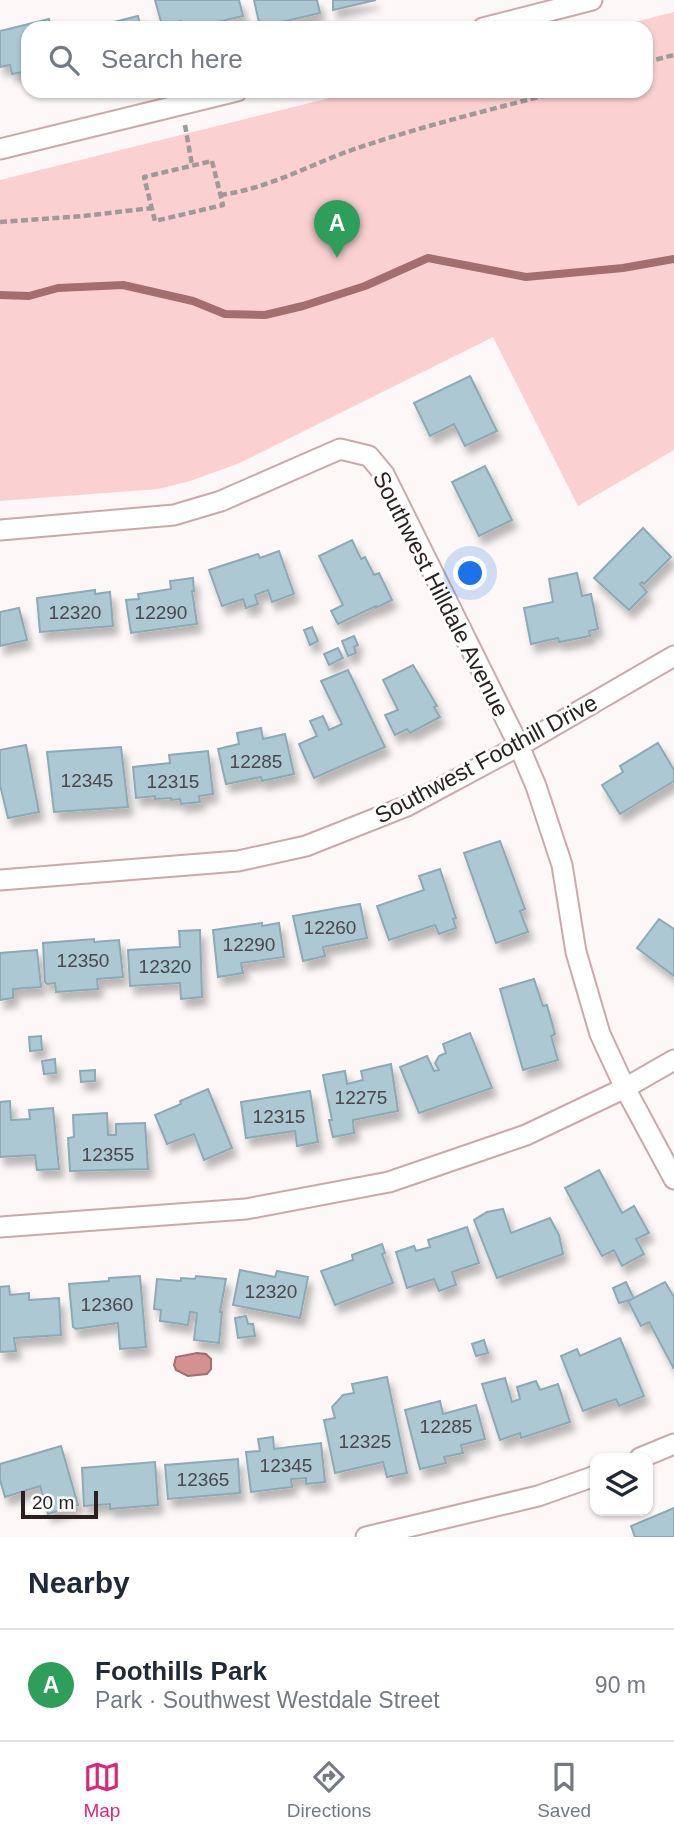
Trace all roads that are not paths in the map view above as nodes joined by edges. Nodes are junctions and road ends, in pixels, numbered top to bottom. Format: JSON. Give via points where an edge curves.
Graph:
{"nodes":[{"id":1,"x":592,"y":0,"type":"edge"},
{"id":2,"x":510,"y":21,"type":"edge"},
{"id":3,"x":210,"y":98,"type":"edge"},
{"id":4,"x":0,"y":149,"type":"edge"},
{"id":5,"x":0,"y":530,"type":"edge"},
{"id":6,"x":674,"y":656,"type":"edge"},
{"id":7,"x":519,"y":746,"type":"junction"},
{"id":8,"x":0,"y":880,"type":"edge"},
{"id":9,"x":674,"y":1060,"type":"edge"},
{"id":10,"x":625,"y":1088,"type":"junction"},
{"id":11,"x":674,"y":1179,"type":"edge"},
{"id":12,"x":0,"y":1227,"type":"edge"},
{"id":13,"x":674,"y":1444,"type":"edge"},
{"id":14,"x":652,"y":1453,"type":"edge"},
{"id":15,"x":590,"y":1478,"type":"edge"},
{"id":16,"x":366,"y":1537,"type":"edge"}],
"edges":[{"from":1,"to":2,"type":"street"},
{"from":3,"to":4,"type":"street"},
{"from":5,"to":7,"type":"street","name":"Southwest Hilldale Avenue","via":[[174,515],[260,486],[340,449],[369,456],[384,474]]},
{"from":6,"to":7,"type":"street","name":"Southwest Foothill Drive"},
{"from":7,"to":8,"type":"street","name":"Southwest Foothill Drive","via":[[407,806],[306,846],[238,861]]},
{"from":7,"to":10,"type":"street","name":"Southwest Hilldale Avenue","via":[[562,865],[576,952],[592,1009]]},
{"from":9,"to":10,"type":"street"},
{"from":10,"to":11,"type":"street","name":"Southwest Hilldale Avenue"},
{"from":10,"to":12,"type":"street","via":[[526,1135],[389,1182],[246,1209]]},
{"from":13,"to":14,"type":"street"},
{"from":15,"to":16,"type":"street","via":[[538,1496]]}]}
